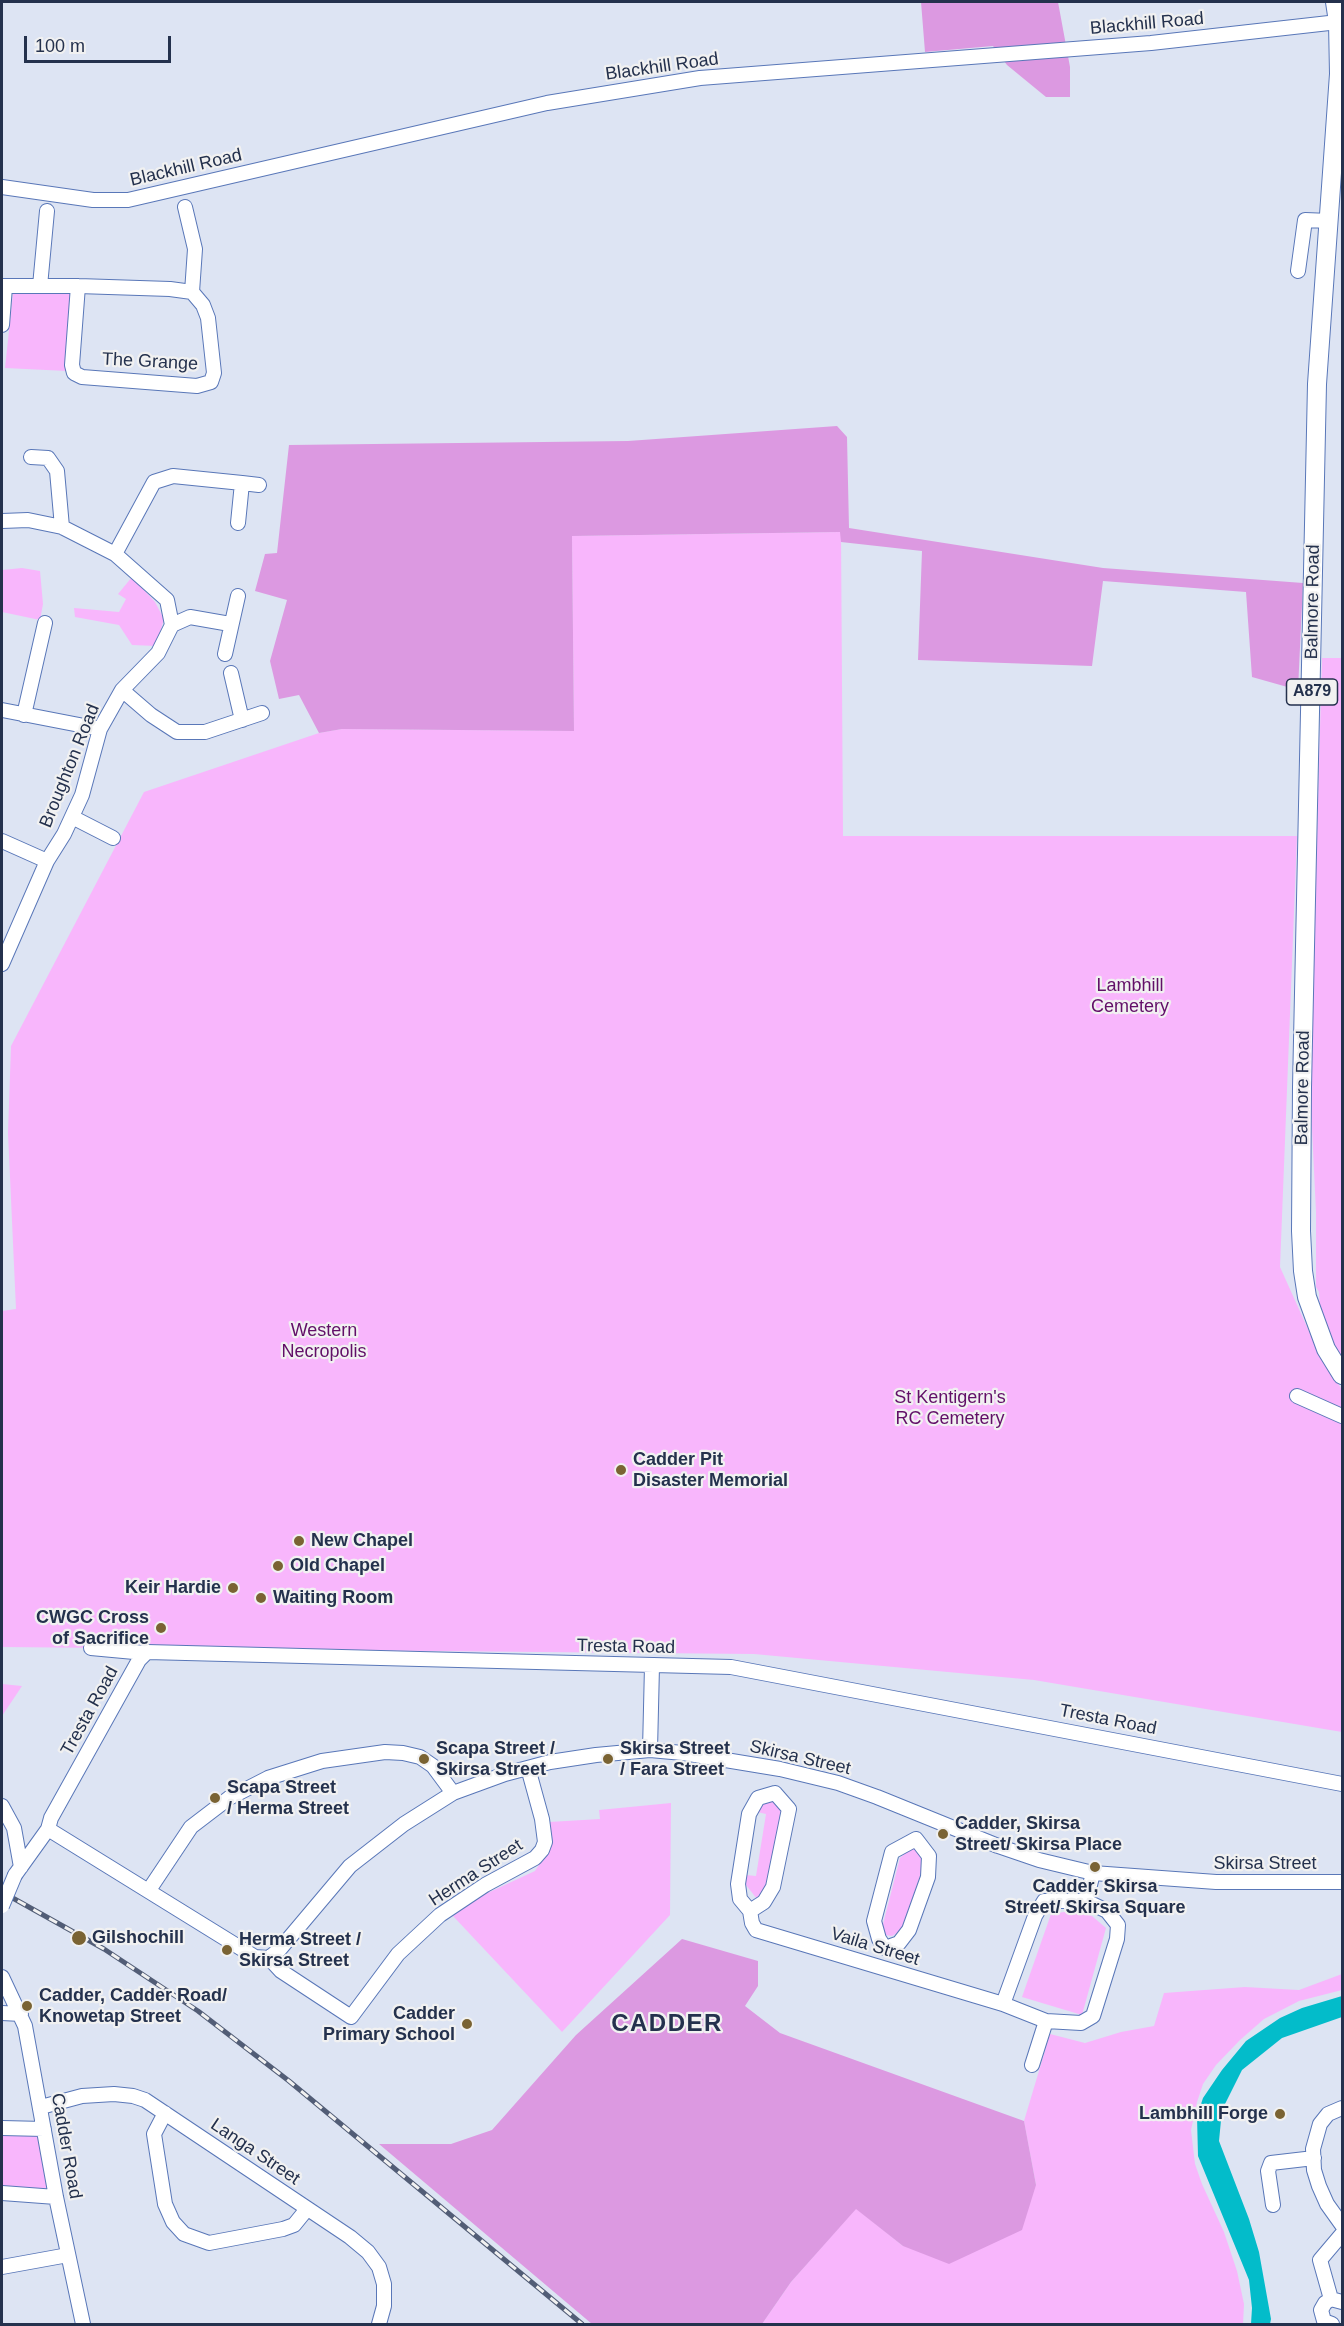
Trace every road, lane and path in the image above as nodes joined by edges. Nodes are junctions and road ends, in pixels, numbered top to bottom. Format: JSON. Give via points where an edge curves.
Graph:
{"nodes":[{"id":1,"x":1335,"y":2,"type":"edge"},
{"id":2,"x":1338,"y":22,"type":"junction"},
{"id":3,"x":2,"y":187,"type":"edge"},
{"id":4,"x":185,"y":207,"type":"dead end"},
{"id":5,"x":47,"y":211,"type":"dead end"},
{"id":6,"x":1330,"y":221,"type":"junction"},
{"id":7,"x":1298,"y":271,"type":"dead end"},
{"id":8,"x":40,"y":286,"type":"junction"},
{"id":9,"x":78,"y":286,"type":"junction"},
{"id":10,"x":3,"y":287,"type":"edge"},
{"id":11,"x":192,"y":292,"type":"junction"},
{"id":12,"x":2,"y":325,"type":"edge"},
{"id":13,"x":31,"y":457,"type":"dead end"},
{"id":14,"x":242,"y":483,"type":"junction"},
{"id":15,"x":259,"y":484,"type":"dead end"},
{"id":16,"x":2,"y":521,"type":"edge"},
{"id":17,"x":238,"y":523,"type":"dead end"},
{"id":18,"x":62,"y":527,"type":"junction"},
{"id":19,"x":115,"y":554,"type":"junction"},
{"id":20,"x":238,"y":596,"type":"dead end"},
{"id":21,"x":45,"y":623,"type":"dead end"},
{"id":22,"x":230,"y":624,"type":"junction"},
{"id":23,"x":172,"y":625,"type":"junction"},
{"id":24,"x":225,"y":654,"type":"dead end"},
{"id":25,"x":231,"y":673,"type":"dead end"},
{"id":26,"x":122,"y":690,"type":"junction"},
{"id":27,"x":2,"y":710,"type":"edge"},
{"id":28,"x":262,"y":713,"type":"dead end"},
{"id":29,"x":24,"y":715,"type":"junction"},
{"id":30,"x":242,"y":720,"type":"junction"},
{"id":31,"x":100,"y":729,"type":"junction"},
{"id":32,"x":72,"y":817,"type":"junction"},
{"id":33,"x":113,"y":838,"type":"dead end"},
{"id":34,"x":2,"y":841,"type":"edge"},
{"id":35,"x":47,"y":861,"type":"junction"},
{"id":36,"x":2,"y":964,"type":"edge"},
{"id":37,"x":1342,"y":1375,"type":"edge"},
{"id":38,"x":1297,"y":1396,"type":"dead end"},
{"id":39,"x":1342,"y":1416,"type":"edge"},
{"id":40,"x":91,"y":1647,"type":"dead end"},
{"id":41,"x":145,"y":1653,"type":"junction"},
{"id":42,"x":652,"y":1666,"type":"junction"},
{"id":43,"x":650,"y":1750,"type":"junction"},
{"id":44,"x":528,"y":1768,"type":"junction"},
{"id":45,"x":780,"y":1768,"type":"junction"},
{"id":46,"x":1342,"y":1784,"type":"edge"},
{"id":47,"x":453,"y":1793,"type":"junction"},
{"id":48,"x":775,"y":1793,"type":"junction"},
{"id":49,"x":2,"y":1806,"type":"edge"},
{"id":50,"x":923,"y":1816,"type":"junction"},
{"id":51,"x":48,"y":1829,"type":"junction"},
{"id":52,"x":916,"y":1839,"type":"junction"},
{"id":53,"x":18,"y":1871,"type":"junction"},
{"id":54,"x":1093,"y":1873,"type":"junction"},
{"id":55,"x":1342,"y":1882,"type":"edge"},
{"id":56,"x":149,"y":1890,"type":"junction"},
{"id":57,"x":1086,"y":1901,"type":"junction"},
{"id":58,"x":2,"y":1906,"type":"edge"},
{"id":59,"x":750,"y":1911,"type":"junction"},
{"id":60,"x":885,"y":1948,"type":"junction"},
{"id":61,"x":269,"y":1959,"type":"junction"},
{"id":62,"x":880,"y":1967,"type":"junction"},
{"id":63,"x":2,"y":1977,"type":"edge"},
{"id":64,"x":1003,"y":2004,"type":"junction"},
{"id":65,"x":2,"y":2013,"type":"edge"},
{"id":66,"x":21,"y":2014,"type":"junction"},
{"id":67,"x":1046,"y":2021,"type":"junction"},
{"id":68,"x":1032,"y":2065,"type":"dead end"},
{"id":69,"x":41,"y":2107,"type":"junction"},
{"id":70,"x":1342,"y":2108,"type":"edge"},
{"id":71,"x":165,"y":2113,"type":"junction"},
{"id":72,"x":2,"y":2127,"type":"edge"},
{"id":73,"x":44,"y":2129,"type":"junction"},
{"id":74,"x":1314,"y":2158,"type":"junction"},
{"id":75,"x":2,"y":2193,"type":"edge"},
{"id":76,"x":56,"y":2197,"type":"junction"},
{"id":77,"x":1273,"y":2205,"type":"dead end"},
{"id":78,"x":307,"y":2209,"type":"junction"},
{"id":79,"x":1342,"y":2225,"type":"edge"},
{"id":80,"x":1342,"y":2234,"type":"edge"},
{"id":81,"x":68,"y":2254,"type":"junction"},
{"id":82,"x":2,"y":2267,"type":"edge"},
{"id":83,"x":1337,"y":2301,"type":"edge"},
{"id":84,"x":1342,"y":2322,"type":"edge"},
{"id":85,"x":83,"y":2325,"type":"edge"},
{"id":86,"x":379,"y":2325,"type":"edge"},
{"id":87,"x":1332,"y":2325,"type":"edge"},
{"id":88,"x":1338,"y":2325,"type":"edge"}],
"edges":[{"from":1,"to":2,"type":"main road","name":"Balmore Road","number":"A879"},
{"from":2,"to":3,"type":"street","name":"Blackhill Road","via":[[1151,43],[700,78],[547,103],[128,200],[93,200]]},
{"from":2,"to":6,"type":"main road","name":"Balmore Road","number":"A879","via":[[1339,74]]},
{"from":4,"to":11,"type":"street","via":[[195,249]]},
{"from":5,"to":8,"type":"street"},
{"from":6,"to":7,"type":"street","via":[[1305,220]]},
{"from":6,"to":37,"type":"main road","name":"Balmore Road","number":"A879","via":[[1317,384],[1301,1231],[1307,1297],[1326,1349]]},
{"from":8,"to":9,"type":"street"},
{"from":8,"to":10,"type":"street"},
{"from":9,"to":11,"type":"street"},
{"from":9,"to":11,"type":"street","name":"The Grange","via":[[74,373],[82,377],[197,386],[211,382],[214,373],[208,318]]},
{"from":10,"to":12,"type":"street"},
{"from":13,"to":18,"type":"street","via":[[48,458],[57,471]]},
{"from":14,"to":15,"type":"street"},
{"from":14,"to":17,"type":"street"},
{"from":14,"to":19,"type":"street","via":[[173,476],[154,482]]},
{"from":16,"to":18,"type":"street","via":[[28,520]]},
{"from":18,"to":19,"type":"street"},
{"from":19,"to":23,"type":"street","via":[[167,600]]},
{"from":20,"to":22,"type":"street"},
{"from":21,"to":29,"type":"street"},
{"from":22,"to":23,"type":"street","via":[[190,617]]},
{"from":22,"to":24,"type":"street"},
{"from":23,"to":26,"type":"street","name":"Broughton Road","via":[[158,653]]},
{"from":25,"to":30,"type":"street"},
{"from":26,"to":30,"type":"street","via":[[177,732],[205,732]]},
{"from":26,"to":31,"type":"street","name":"Broughton Road"},
{"from":27,"to":29,"type":"street"},
{"from":28,"to":30,"type":"street"},
{"from":29,"to":31,"type":"street"},
{"from":31,"to":32,"type":"street","name":"Broughton Road"},
{"from":32,"to":33,"type":"street"},
{"from":32,"to":35,"type":"street","name":"Broughton Road"},
{"from":34,"to":35,"type":"street"},
{"from":35,"to":36,"type":"street","name":"Broughton Road"},
{"from":38,"to":39,"type":"street"},
{"from":40,"to":41,"type":"street"},
{"from":41,"to":42,"type":"street","name":"Tresta Road"},
{"from":41,"to":51,"type":"street","name":"Tresta Road","via":[[56,1808]]},
{"from":42,"to":43,"type":"street"},
{"from":42,"to":46,"type":"street","name":"Tresta Road","via":[[758,1671]]},
{"from":43,"to":44,"type":"street","name":"Skirsa Street"},
{"from":43,"to":45,"type":"street","name":"Skirsa Street"},
{"from":44,"to":47,"type":"street","name":"Skirsa Street"},
{"from":44,"to":61,"type":"street","name":"Herma Street","via":[[542,1819],[542,1850],[536,1858],[485,1885],[441,1915],[398,1954],[351,2017]]},
{"from":45,"to":48,"type":"street"},
{"from":45,"to":50,"type":"street","name":"Skirsa Street","via":[[838,1783]]},
{"from":47,"to":56,"type":"street","via":[[433,1766],[420,1757],[403,1753],[322,1761],[268,1778],[229,1798],[191,1827]]},
{"from":47,"to":61,"type":"street","name":"Skirsa Street","via":[[404,1824],[350,1866]]},
{"from":48,"to":59,"type":"street","via":[[789,1809],[773,1887],[764,1902]]},
{"from":48,"to":59,"type":"street","name":"Vaila Street","via":[[758,1798],[749,1814],[738,1884],[740,1899]]},
{"from":49,"to":53,"type":"street","via":[[14,1828]]},
{"from":50,"to":52,"type":"street"},
{"from":50,"to":54,"type":"street","name":"Skirsa Street","via":[[1029,1857]]},
{"from":51,"to":53,"type":"street","name":"Tresta Road"},
{"from":51,"to":56,"type":"street","name":"Herma Street"},
{"from":52,"to":60,"type":"street","via":[[892,1852],[874,1922]]},
{"from":52,"to":60,"type":"street","via":[[929,1856],[928,1877],[909,1929],[899,1943]]},
{"from":53,"to":58,"type":"street","bridge":true},
{"from":54,"to":55,"type":"street","name":"Skirsa Street","via":[[1216,1882]]},
{"from":54,"to":57,"type":"street"},
{"from":56,"to":61,"type":"street","name":"Herma Street","via":[[255,1957]]},
{"from":57,"to":64,"type":"street","via":[[1044,1901]]},
{"from":57,"to":67,"type":"street","name":"Vaila Street","via":[[1107,1911],[1118,1925],[1093,2016],[1081,2023]]},
{"from":59,"to":62,"type":"street","name":"Vaila Street","via":[[756,1930]]},
{"from":60,"to":62,"type":"street"},
{"from":62,"to":64,"type":"street","name":"Vaila Street"},
{"from":63,"to":66,"type":"street","name":"Cadder Road"},
{"from":64,"to":67,"type":"street","name":"Vaila Street"},
{"from":65,"to":66,"type":"street"},
{"from":66,"to":69,"type":"street","name":"Cadder Road"},
{"from":67,"to":68,"type":"street"},
{"from":69,"to":71,"type":"street","name":"Langa Street","via":[[82,2096],[114,2094],[145,2100]]},
{"from":69,"to":73,"type":"street","name":"Cadder Road"},
{"from":70,"to":74,"type":"street","via":[[1328,2114],[1320,2124]]},
{"from":71,"to":78,"type":"street","name":"Langa Street"},
{"from":71,"to":78,"type":"street","via":[[154,2134],[165,2204],[184,2234],[209,2243],[283,2229],[294,2225]]},
{"from":72,"to":73,"type":"street"},
{"from":73,"to":76,"type":"street","name":"Cadder Road"},
{"from":74,"to":77,"type":"street","via":[[1271,2163],[1268,2171]]},
{"from":74,"to":79,"type":"street","via":[[1319,2186]]},
{"from":75,"to":76,"type":"street"},
{"from":76,"to":81,"type":"street","name":"Cadder Road"},
{"from":78,"to":86,"type":"street","name":"Langa Street","via":[[357,2242],[376,2262],[385,2291]]},
{"from":80,"to":83,"type":"street","via":[[1320,2260]]},
{"from":81,"to":82,"type":"street"},
{"from":81,"to":85,"type":"street","name":"Cadder Road"},
{"from":83,"to":87,"type":"street","via":[[1325,2302],[1321,2310],[1324,2321]]},
{"from":84,"to":88,"type":"street"}]}
